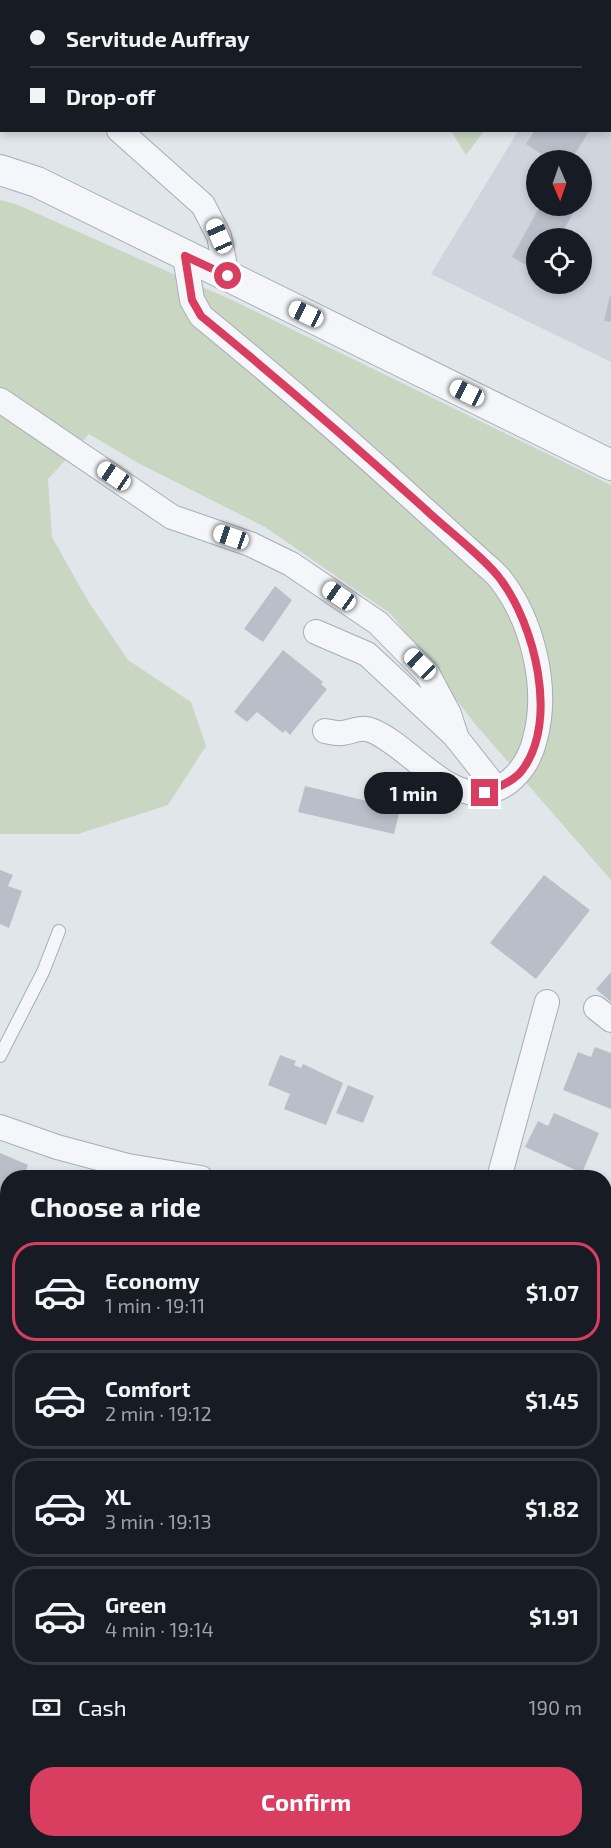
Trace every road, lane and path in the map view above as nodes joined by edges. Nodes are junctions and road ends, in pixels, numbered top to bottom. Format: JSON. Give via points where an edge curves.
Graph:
{"nodes":[{"id":1,"x":121,"y":132,"type":"edge"},
{"id":2,"x":0,"y":170,"type":"edge"},
{"id":3,"x":185,"y":256,"type":"junction"},
{"id":4,"x":228,"y":276,"type":"junction"},
{"id":5,"x":0,"y":400,"type":"edge"},
{"id":6,"x":611,"y":465,"type":"edge"},
{"id":7,"x":316,"y":632,"type":"dead end"},
{"id":8,"x":325,"y":731,"type":"dead end"},
{"id":9,"x":457,"y":739,"type":"junction"},
{"id":10,"x":496,"y":788,"type":"junction"},
{"id":11,"x":59,"y":931,"type":"dead end"},
{"id":12,"x":547,"y":1002,"type":"dead end"},
{"id":13,"x":0,"y":1056,"type":"edge"},
{"id":14,"x":0,"y":1127,"type":"edge"},
{"id":15,"x":152,"y":1170,"type":"edge"},
{"id":16,"x":501,"y":1170,"type":"edge"}],
"edges":[{"from":1,"to":4,"type":"street","via":[[203,205],[219,236]]},
{"from":2,"to":3,"type":"street","via":[[37,182]]},
{"from":3,"to":4,"type":"street"},
{"from":3,"to":10,"type":"street","via":[[192,300],[201,316],[322,416],[501,579],[527,626],[536,663],[539,726],[523,770]]},
{"from":4,"to":6,"type":"street"},
{"from":5,"to":9,"type":"street","via":[[172,517],[250,544],[291,564],[378,623],[427,673],[450,714]]},
{"from":7,"to":9,"type":"street","via":[[367,654]]},
{"from":8,"to":10,"type":"street","via":[[370,729],[456,789],[472,794]]},
{"from":9,"to":10,"type":"street"},
{"from":11,"to":13,"type":"lane","via":[[43,972]]},
{"from":12,"to":16,"type":"street"},
{"from":14,"to":15,"type":"street"}]}
